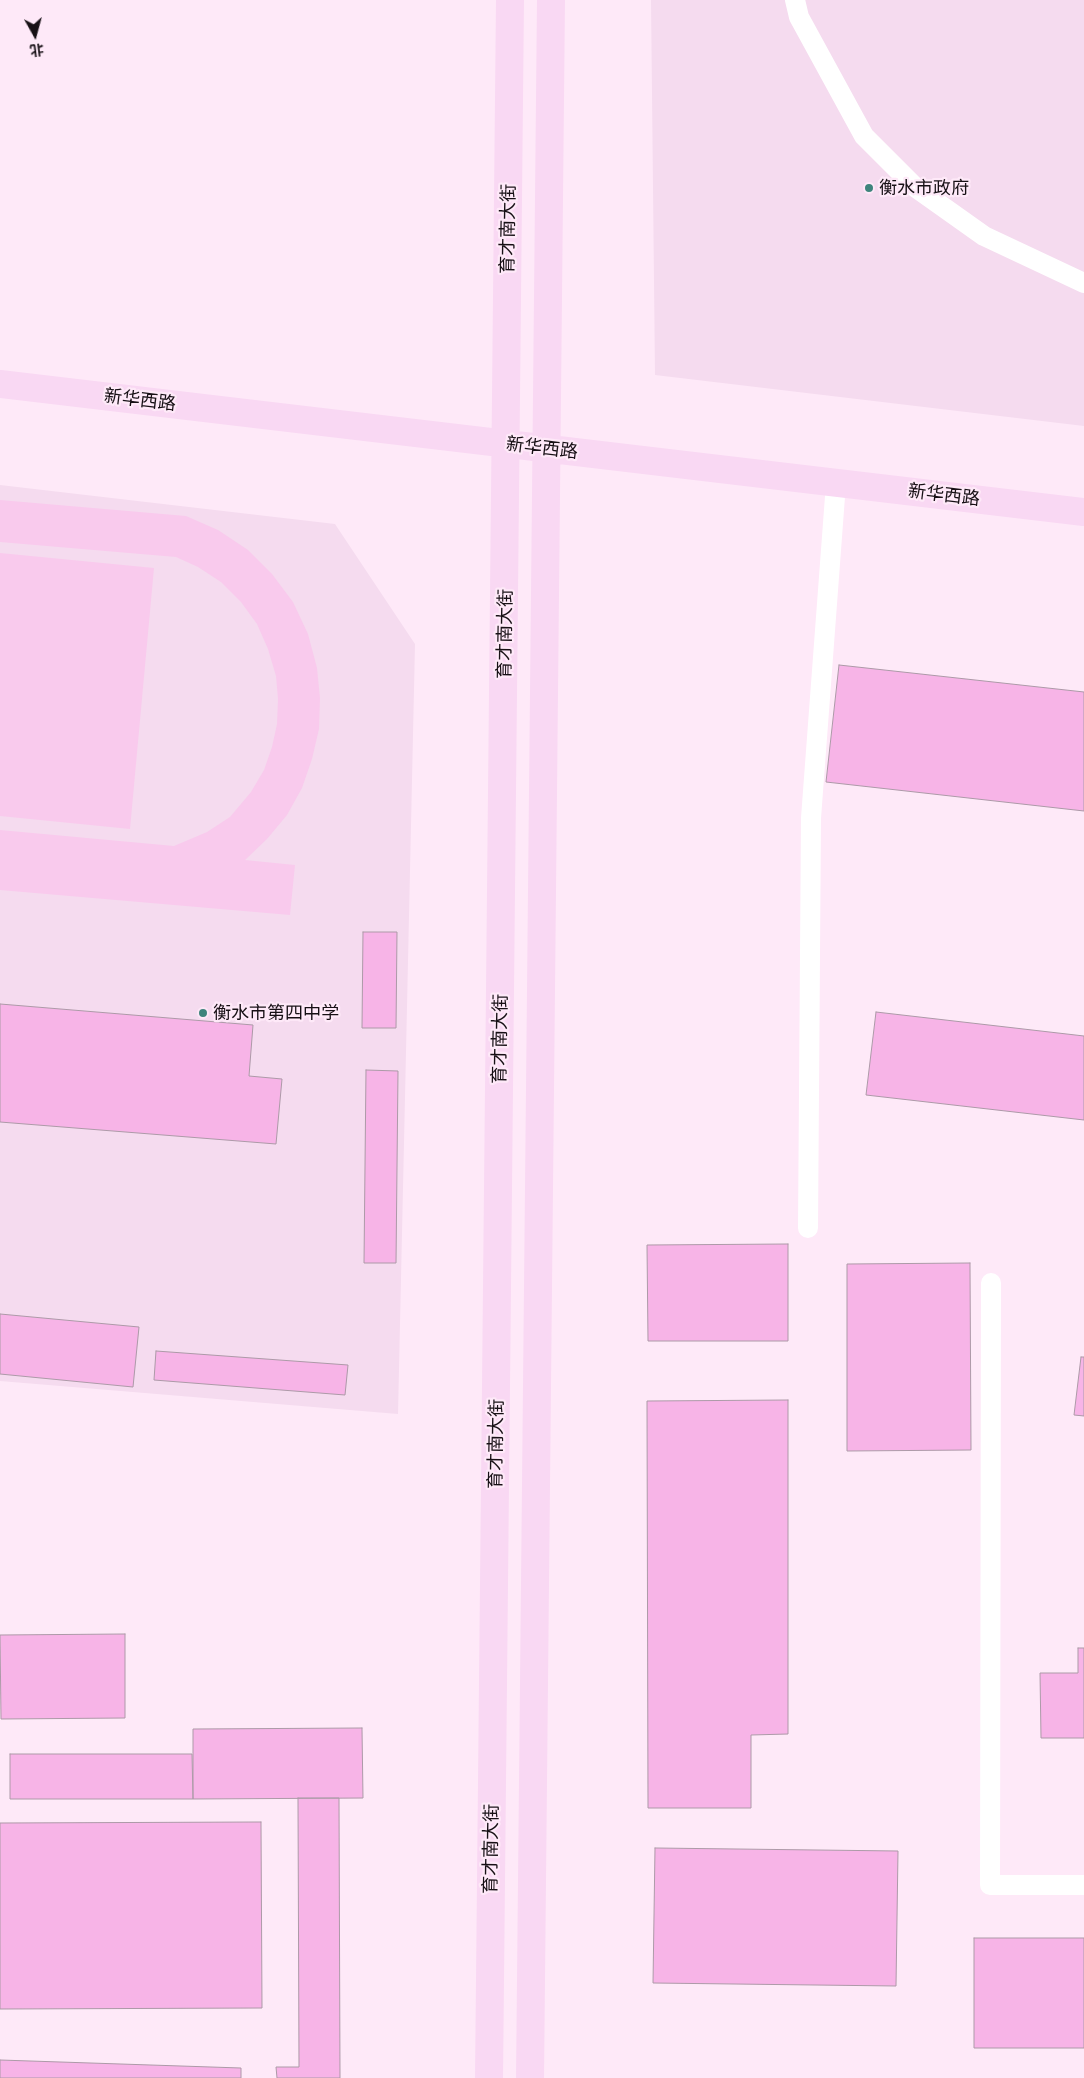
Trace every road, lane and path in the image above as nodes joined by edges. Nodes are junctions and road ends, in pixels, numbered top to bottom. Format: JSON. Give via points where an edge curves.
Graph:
{"nodes":[{"id":1,"x":510,"y":0,"type":"edge"},
{"id":2,"x":551,"y":0,"type":"edge"},
{"id":3,"x":795,"y":0,"type":"edge"},
{"id":4,"x":1084,"y":283,"type":"edge"},
{"id":5,"x":0,"y":384,"type":"edge"},
{"id":6,"x":506,"y":444,"type":"junction"},
{"id":7,"x":547,"y":449,"type":"junction"},
{"id":8,"x":836,"y":483,"type":"junction"},
{"id":9,"x":1084,"y":512,"type":"edge"},
{"id":10,"x":808,"y":1228,"type":"dead end"},
{"id":11,"x":991,"y":1283,"type":"dead end"},
{"id":12,"x":1084,"y":1884,"type":"edge"},
{"id":13,"x":489,"y":2078,"type":"edge"},
{"id":14,"x":530,"y":2078,"type":"edge"}],
"edges":[{"from":1,"to":6,"type":"main road","name":"育才南大街"},
{"from":2,"to":7,"type":"main road"},
{"from":3,"to":4,"type":"lane","via":[[799,17],[864,136],[915,187],[984,236]]},
{"from":5,"to":6,"type":"main road","name":"新华西路"},
{"from":6,"to":7,"type":"main road","name":"新华西路"},
{"from":6,"to":13,"type":"main road","name":"育才南大街"},
{"from":7,"to":8,"type":"main road","name":"新华西路"},
{"from":7,"to":14,"type":"main road"},
{"from":8,"to":9,"type":"main road","name":"新华西路"},
{"from":8,"to":10,"type":"lane","via":[[811,818]]},
{"from":11,"to":12,"type":"lane","via":[[990,1884]]}]}
